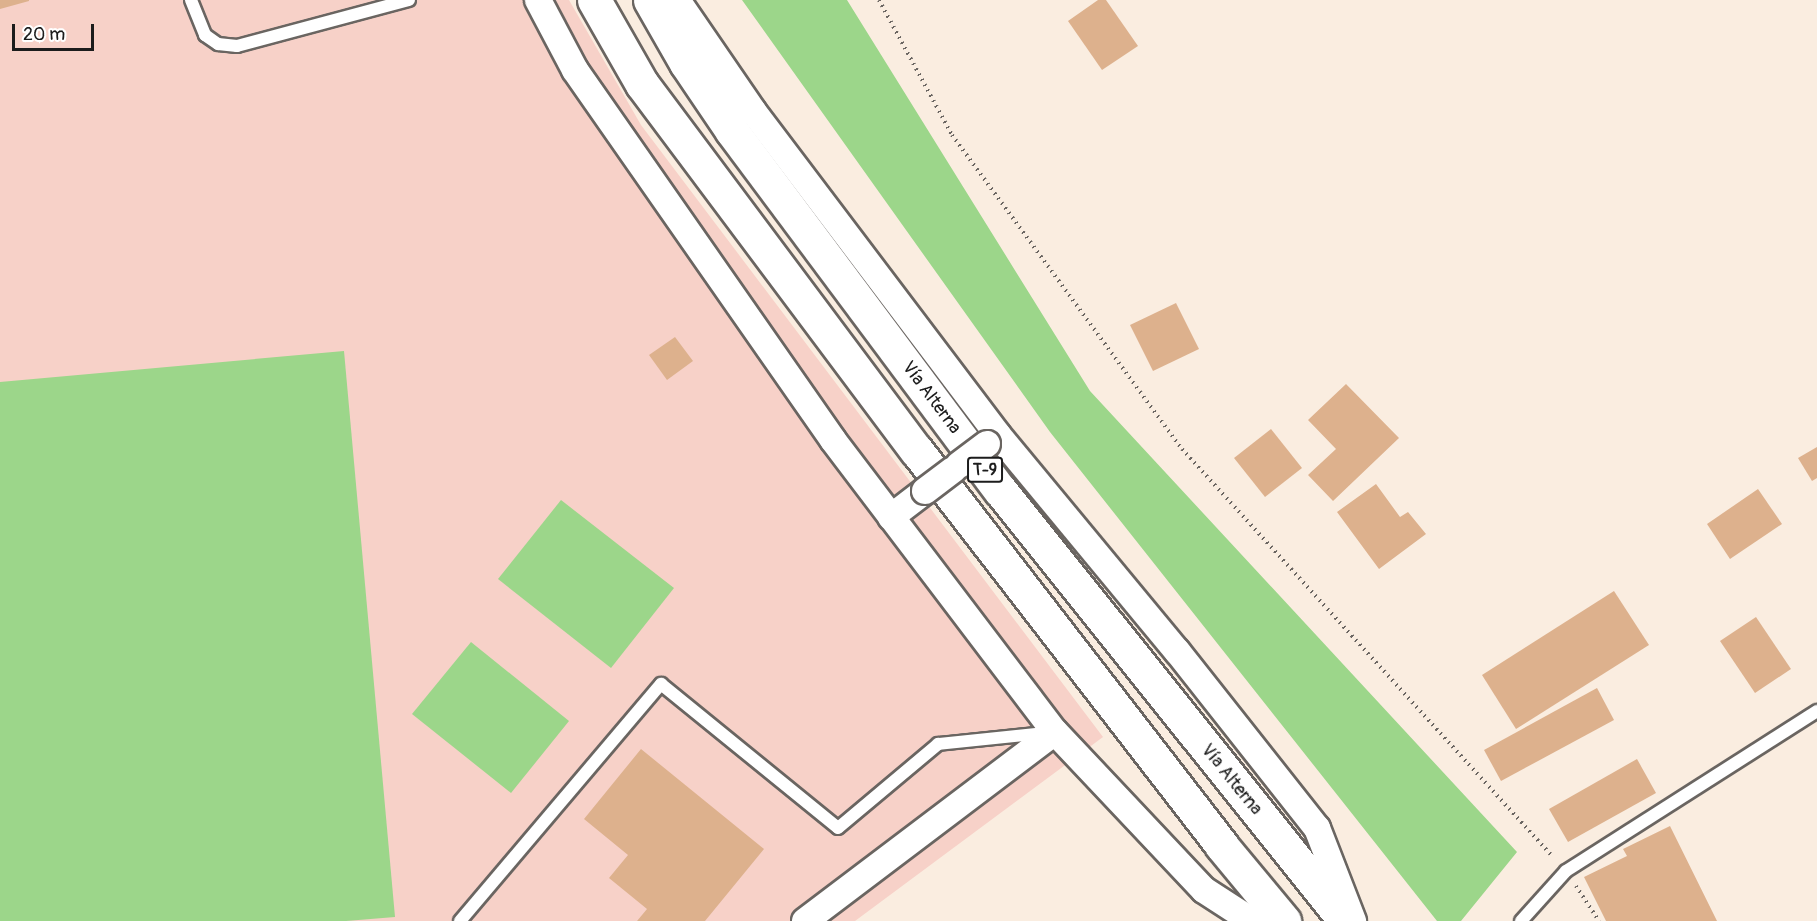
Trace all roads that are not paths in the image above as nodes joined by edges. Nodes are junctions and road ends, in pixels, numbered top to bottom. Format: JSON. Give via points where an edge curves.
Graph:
{"nodes":[{"id":1,"x":191,"y":0,"type":"edge"},
{"id":2,"x":409,"y":0,"type":"edge"},
{"id":3,"x":537,"y":0,"type":"edge"},
{"id":4,"x":594,"y":0,"type":"edge"},
{"id":5,"x":650,"y":0,"type":"edge"},
{"id":6,"x":677,"y":0,"type":"edge"},
{"id":7,"x":992,"y":439,"type":"junction"},
{"id":8,"x":891,"y":517,"type":"junction"},
{"id":9,"x":1817,"y":711,"type":"edge"},
{"id":10,"x":1054,"y":732,"type":"junction"},
{"id":11,"x":460,"y":921,"type":"edge"},
{"id":12,"x":805,"y":921,"type":"edge"},
{"id":13,"x":1252,"y":921,"type":"edge"},
{"id":14,"x":1284,"y":921,"type":"edge"},
{"id":15,"x":1345,"y":921,"type":"edge"},
{"id":16,"x":1353,"y":921,"type":"edge"},
{"id":17,"x":1521,"y":921,"type":"edge"}],
"edges":[{"from":1,"to":2,"type":"lane","via":[[205,35],[218,44],[237,46]]},
{"from":3,"to":8,"type":"street","via":[[574,70],[832,440]]},
{"from":4,"to":14,"type":"highway","number":"T-9","via":[[642,84],[917,451]]},
{"from":5,"to":15,"type":"highway","name":"Vía Alterna","number":"T-9","via":[[732,131],[1000,490]]},
{"from":6,"to":7,"type":"street"},
{"from":7,"to":8,"type":"street","bridge":true},
{"from":7,"to":16,"type":"street","via":[[1177,651],[1317,828]]},
{"from":8,"to":10,"type":"street"},
{"from":9,"to":17,"type":"lane","via":[[1566,871]]},
{"from":10,"to":11,"type":"lane","via":[[938,744],[838,828],[661,684]]},
{"from":10,"to":12,"type":"street"},
{"from":10,"to":13,"type":"street","via":[[1204,890]]}]}
